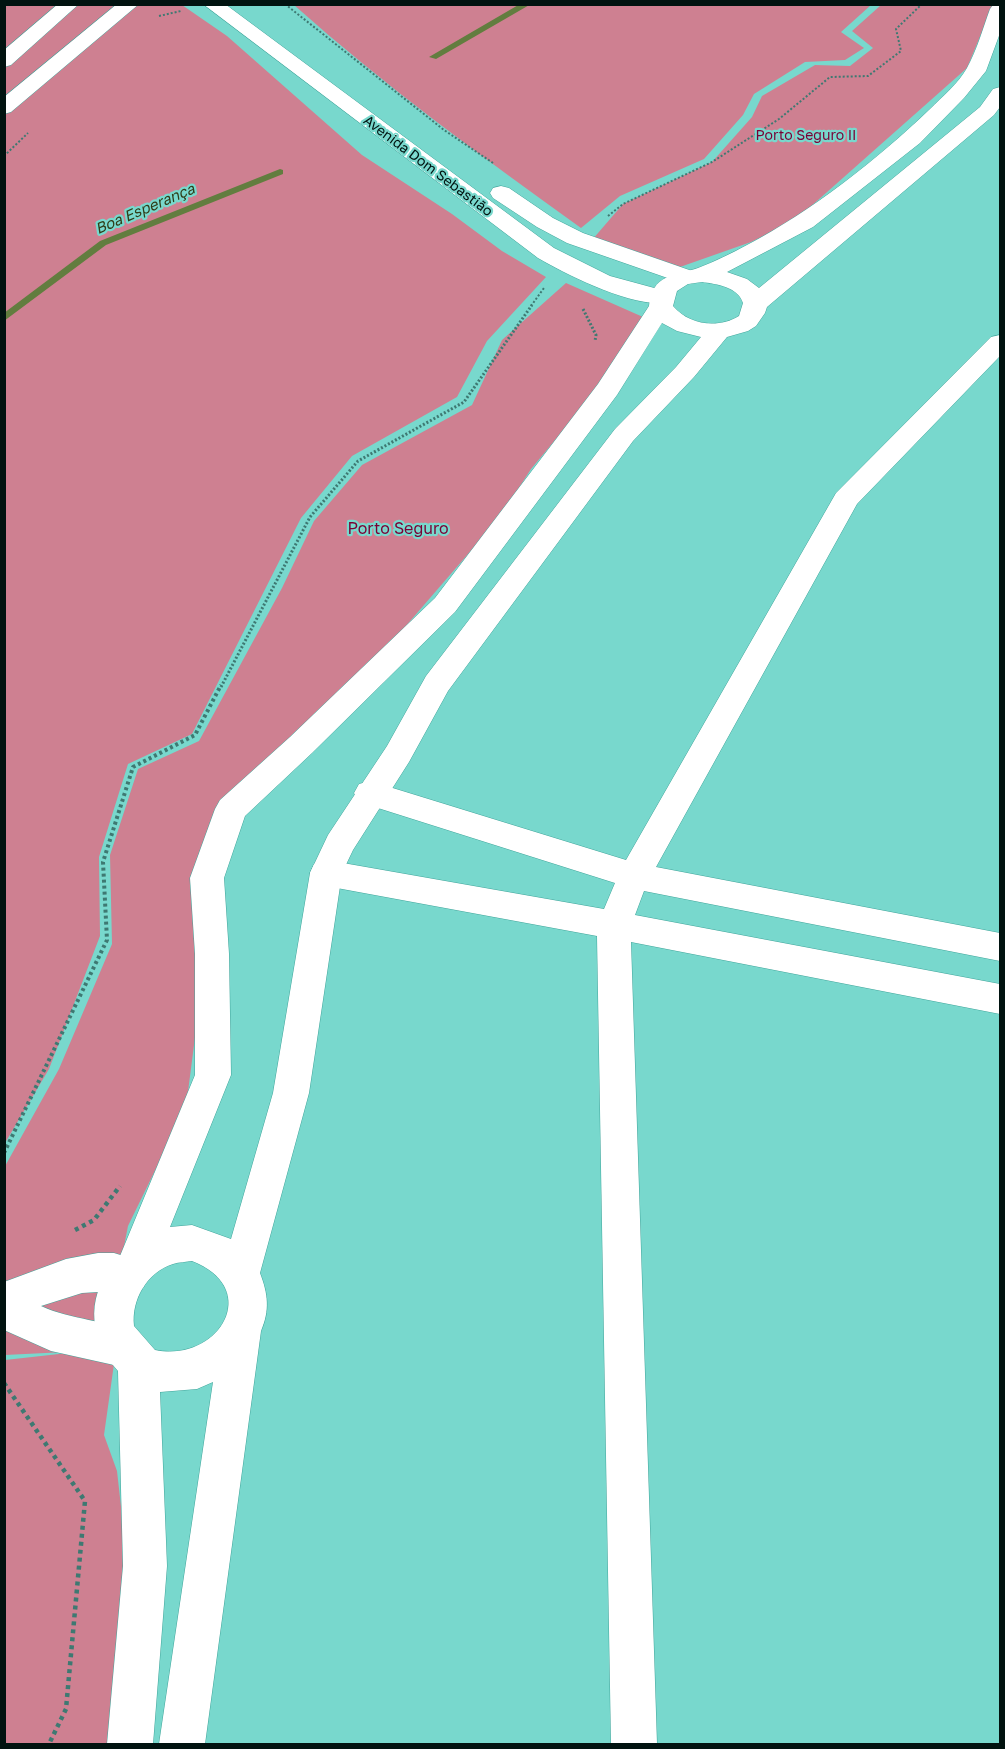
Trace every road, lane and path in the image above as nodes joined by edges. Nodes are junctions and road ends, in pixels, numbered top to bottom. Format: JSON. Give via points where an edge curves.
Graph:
{"nodes":[{"id":1,"x":70,"y":4,"type":"edge"},
{"id":2,"x":130,"y":4,"type":"edge"},
{"id":3,"x":212,"y":4,"type":"edge"},
{"id":4,"x":240,"y":4,"type":"edge"},
{"id":5,"x":285,"y":4,"type":"edge"},
{"id":6,"x":922,"y":4,"type":"edge"},
{"id":7,"x":1000,"y":9,"type":"edge"},
{"id":8,"x":182,"y":11,"type":"dead end"},
{"id":9,"x":151,"y":21,"type":"dead end"},
{"id":10,"x":4,"y":62,"type":"edge"},
{"id":11,"x":1000,"y":93,"type":"edge"},
{"id":12,"x":4,"y":108,"type":"edge"},
{"id":13,"x":30,"y":131,"type":"dead end"},
{"id":14,"x":4,"y":156,"type":"edge"},
{"id":15,"x":483,"y":172,"type":"junction"},
{"id":16,"x":606,"y":217,"type":"dead end"},
{"id":17,"x":694,"y":276,"type":"junction"},
{"id":18,"x":661,"y":301,"type":"junction"},
{"id":19,"x":755,"y":304,"type":"junction"},
{"id":20,"x":720,"y":330,"type":"junction"},
{"id":21,"x":1000,"y":342,"type":"edge"},
{"id":22,"x":370,"y":793,"type":"junction"},
{"id":23,"x":326,"y":873,"type":"junction"},
{"id":24,"x":634,"y":876,"type":"junction"},
{"id":25,"x":614,"y":925,"type":"junction"},
{"id":26,"x":1000,"y":947,"type":"edge"},
{"id":27,"x":1000,"y":999,"type":"edge"},
{"id":28,"x":132,"y":1271,"type":"junction"},
{"id":29,"x":242,"y":1272,"type":"junction"},
{"id":30,"x":4,"y":1302,"type":"edge"},
{"id":31,"x":4,"y":1309,"type":"edge"},
{"id":32,"x":241,"y":1332,"type":"junction"},
{"id":33,"x":130,"y":1355,"type":"junction"},
{"id":34,"x":4,"y":1383,"type":"edge"},
{"id":35,"x":49,"y":1744,"type":"edge"},
{"id":36,"x":130,"y":1744,"type":"edge"},
{"id":37,"x":183,"y":1744,"type":"edge"},
{"id":38,"x":634,"y":1744,"type":"edge"}],
"edges":[{"from":1,"to":10,"type":"street"},
{"from":2,"to":12,"type":"street"},
{"from":3,"to":18,"type":"street","name":"Avenida Dom Sebastião","via":[[546,252],[609,285]]},
{"from":4,"to":15,"type":"street","name":"Avenida Dom Sebastião"},
{"from":5,"to":15,"type":"path","via":[[444,130]]},
{"from":6,"to":16,"type":"path","via":[[896,29],[901,51],[868,76],[830,77],[779,119],[712,162],[622,204]]},
{"from":7,"to":17,"type":"street","via":[[976,71],[912,138],[805,222],[755,250]]},
{"from":8,"to":9,"type":"path","via":[[160,14]]},
{"from":11,"to":19,"type":"street","via":[[987,111]]},
{"from":13,"to":14,"type":"path"},
{"from":15,"to":17,"type":"street","name":"Avenida Dom Sebastião","via":[[531,214],[562,231],[608,251]]},
{"from":17,"to":18,"type":"street","via":[[666,288]]},
{"from":17,"to":19,"type":"street","via":[[718,276],[744,286]]},
{"from":18,"to":20,"type":"street","via":[[666,314],[682,325]]},
{"from":18,"to":28,"type":"street","via":[[608,389],[445,605],[231,809],[207,878],[213,1075]]},
{"from":19,"to":20,"type":"street","via":[[746,321]]},
{"from":20,"to":22,"type":"street","via":[[617,445],[437,684],[398,754]]},
{"from":21,"to":24,"type":"street","via":[[846,499]]},
{"from":22,"to":23,"type":"street"},
{"from":22,"to":24,"type":"street"},
{"from":23,"to":25,"type":"street"},
{"from":23,"to":29,"type":"street","via":[[291,1093]]},
{"from":24,"to":25,"type":"street"},
{"from":24,"to":26,"type":"street"},
{"from":25,"to":27,"type":"street"},
{"from":25,"to":38,"type":"street"},
{"from":28,"to":29,"type":"street","via":[[152,1253],[192,1243],[213,1247]]},
{"from":28,"to":30,"type":"street","via":[[62,1277]]},
{"from":28,"to":33,"type":"street","via":[[119,1294],[112,1322]]},
{"from":29,"to":32,"type":"street","via":[[249,1311]]},
{"from":31,"to":33,"type":"street","via":[[51,1331]]},
{"from":32,"to":33,"type":"street","via":[[226,1352],[206,1366],[182,1373],[159,1372]]},
{"from":32,"to":37,"type":"street"},
{"from":33,"to":36,"type":"street","via":[[145,1566]]},
{"from":34,"to":35,"type":"path","via":[[85,1501],[66,1709]]}]}
